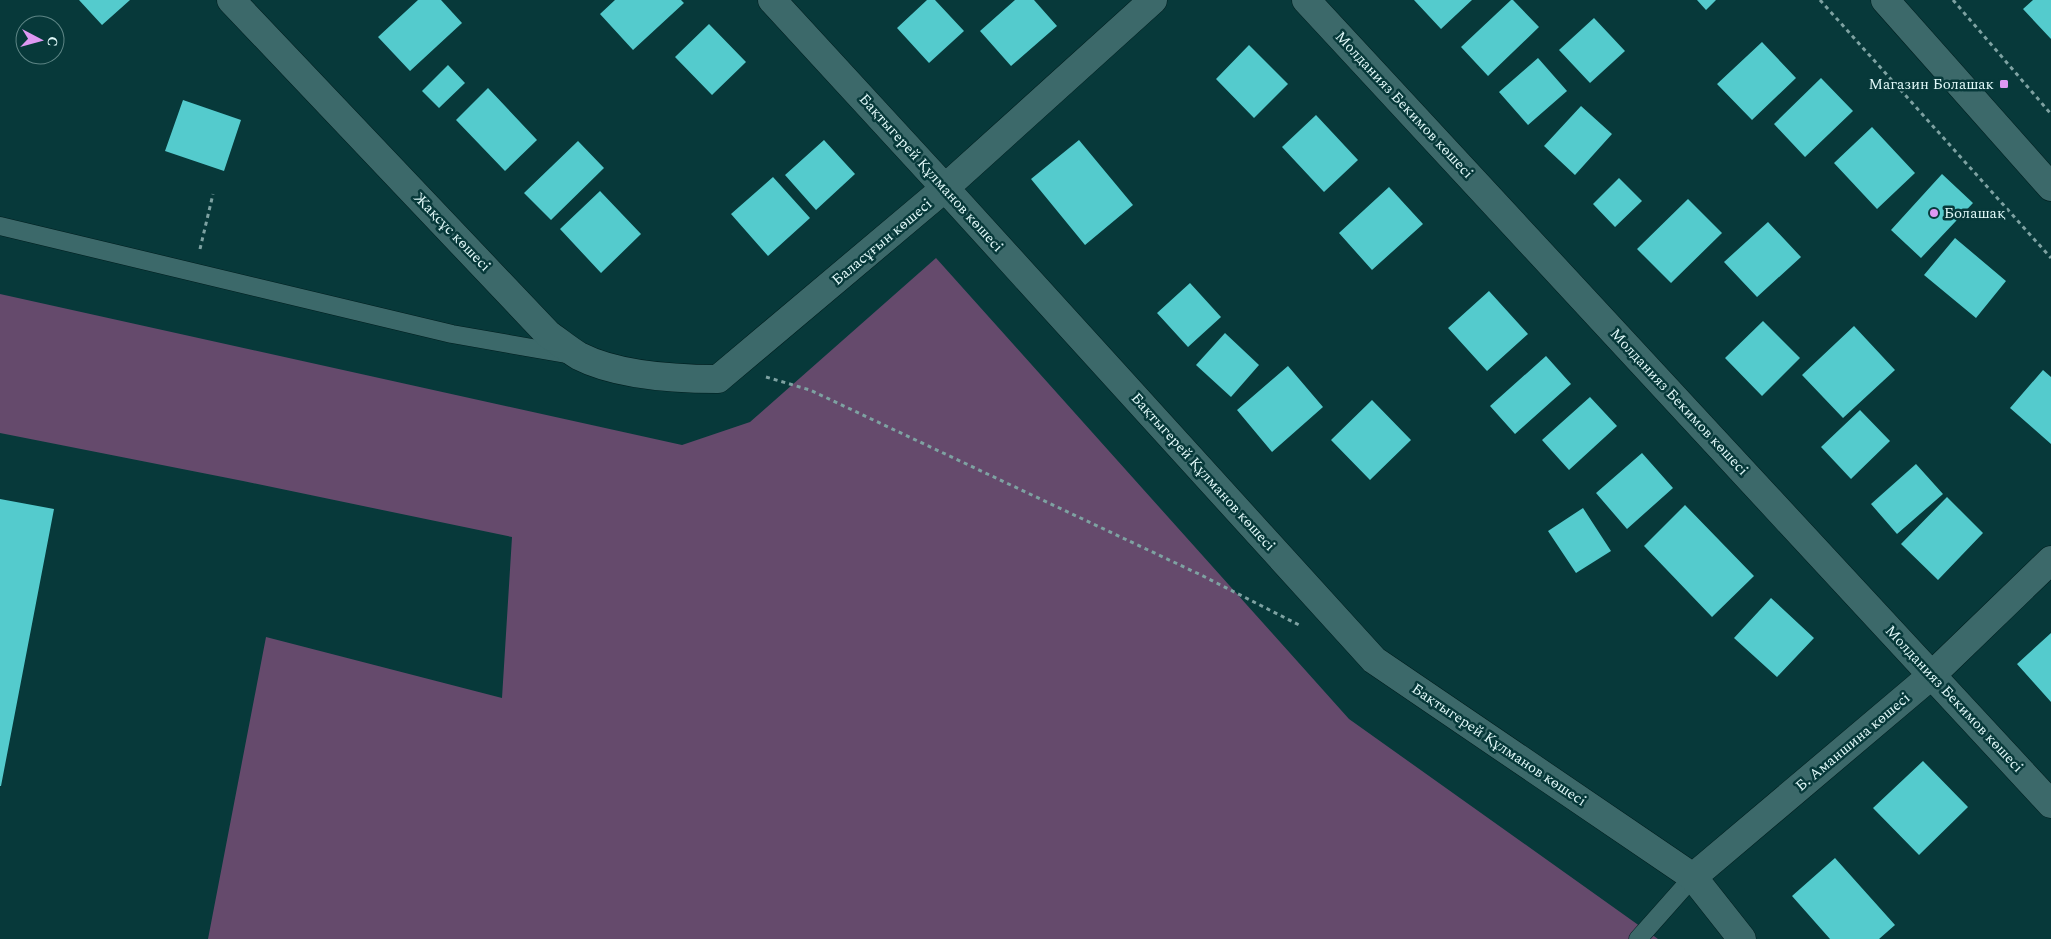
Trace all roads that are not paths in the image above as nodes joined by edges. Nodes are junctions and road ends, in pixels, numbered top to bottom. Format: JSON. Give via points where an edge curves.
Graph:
{"nodes":[{"id":1,"x":231,"y":0,"type":"edge"},
{"id":2,"x":772,"y":0,"type":"edge"},
{"id":3,"x":1153,"y":0,"type":"edge"},
{"id":4,"x":1306,"y":0,"type":"edge"},
{"id":5,"x":1885,"y":0,"type":"edge"},
{"id":6,"x":2051,"y":186,"type":"edge"},
{"id":7,"x":945,"y":188,"type":"junction"},
{"id":8,"x":0,"y":226,"type":"edge"},
{"id":9,"x":580,"y":356,"type":"junction"},
{"id":10,"x":718,"y":379,"type":"joint"},
{"id":11,"x":2051,"y":560,"type":"edge"},
{"id":12,"x":1932,"y":675,"type":"junction"},
{"id":13,"x":2051,"y":804,"type":"edge"},
{"id":14,"x":1693,"y":877,"type":"junction"},
{"id":15,"x":1638,"y":939,"type":"edge"},
{"id":16,"x":1742,"y":939,"type":"edge"}],
"edges":[{"from":1,"to":9,"type":"street","name":"Жақсұс көшесі","via":[[548,334]]},
{"from":2,"to":7,"type":"street","name":"Бақтыгерей Құлманов көшесі"},
{"from":3,"to":7,"type":"street","name":"Баласұғын көшесі"},
{"from":4,"to":12,"type":"street","name":"Молданияз Бекимов көшесі"},
{"from":5,"to":6,"type":"street"},
{"from":7,"to":10,"type":"street","name":"Баласұғын көшесі"},
{"from":7,"to":14,"type":"street","name":"Бақтыгерей Құлманов көшесі","via":[[1374,660]]},
{"from":8,"to":9,"type":"lane","via":[[452,334]]},
{"from":9,"to":10,"type":"street","name":"Жақсұс көшесі","via":[[615,368],[671,379]]},
{"from":11,"to":12,"type":"street","name":"Б. Аманшина көшесі"},
{"from":12,"to":13,"type":"street","name":"Молданияз Бекимов көшесі"},
{"from":12,"to":14,"type":"street","name":"Б. Аманшина көшесі"},
{"from":14,"to":15,"type":"lane"},
{"from":14,"to":16,"type":"street","name":"Бақтыгерей Құлманов көшесі"}]}
